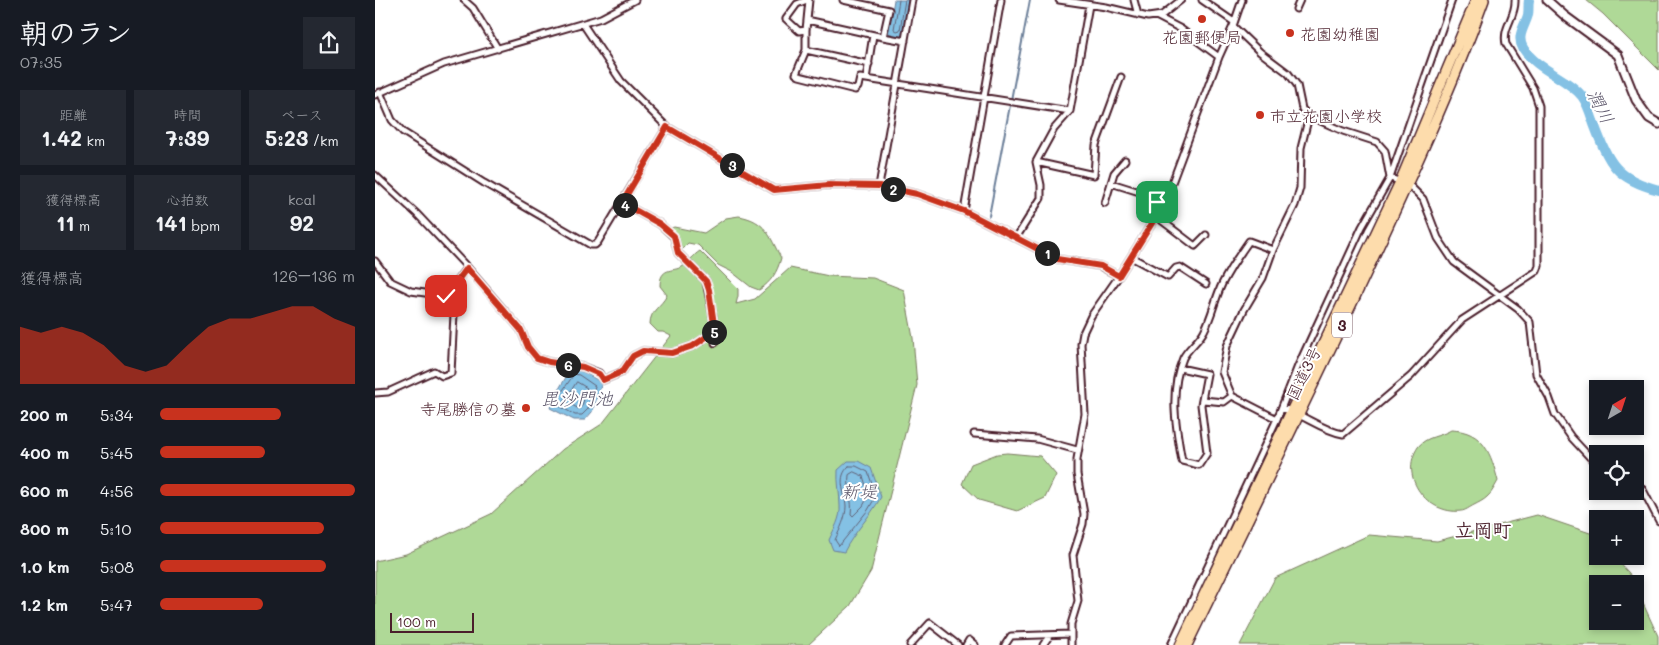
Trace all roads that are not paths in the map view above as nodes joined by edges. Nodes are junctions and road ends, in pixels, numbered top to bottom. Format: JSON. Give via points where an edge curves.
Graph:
{"nodes":[{"id":1,"x":464,"y":0,"type":"edge"},
{"id":2,"x":635,"y":0,"type":"edge"},
{"id":3,"x":791,"y":0,"type":"edge"},
{"id":4,"x":808,"y":0,"type":"edge"},
{"id":5,"x":843,"y":0,"type":"edge"},
{"id":6,"x":912,"y":0,"type":"edge"},
{"id":7,"x":1001,"y":0,"type":"edge"},
{"id":8,"x":1059,"y":0,"type":"edge"},
{"id":9,"x":1134,"y":0,"type":"edge"},
{"id":10,"x":1181,"y":0,"type":"edge"},
{"id":11,"x":1201,"y":0,"type":"edge"},
{"id":12,"x":1242,"y":0,"type":"edge"},
{"id":13,"x":1299,"y":0,"type":"edge"},
{"id":14,"x":1452,"y":0,"type":"edge"},
{"id":15,"x":1476,"y":0,"type":"edge"},
{"id":16,"x":1484,"y":0,"type":"edge"},
{"id":17,"x":1515,"y":0,"type":"edge"},
{"id":18,"x":1547,"y":0,"type":"edge"},
{"id":19,"x":628,"y":2,"type":"edge"},
{"id":20,"x":1091,"y":3,"type":"edge"},
{"id":21,"x":797,"y":4,"type":"junction"},
{"id":22,"x":1295,"y":9,"type":"dead end"},
{"id":23,"x":1138,"y":15,"type":"junction"},
{"id":24,"x":1156,"y":16,"type":"junction"},
{"id":25,"x":807,"y":20,"type":"junction"},
{"id":26,"x":583,"y":24,"type":"junction"},
{"id":27,"x":1234,"y":24,"type":"junction"},
{"id":28,"x":806,"y":30,"type":"junction"},
{"id":29,"x":873,"y":35,"type":"junction"},
{"id":30,"x":883,"y":37,"type":"junction"},
{"id":31,"x":905,"y":42,"type":"junction"},
{"id":32,"x":498,"y":49,"type":"junction"},
{"id":33,"x":806,"y":50,"type":"junction"},
{"id":34,"x":1219,"y":57,"type":"junction"},
{"id":35,"x":869,"y":64,"type":"junction"},
{"id":36,"x":1121,"y":76,"type":"dead end"},
{"id":37,"x":867,"y":79,"type":"junction"},
{"id":38,"x":897,"y":83,"type":"junction"},
{"id":39,"x":378,"y":93,"type":"edge"},
{"id":40,"x":984,"y":98,"type":"junction"},
{"id":41,"x":1070,"y":111,"type":"junction"},
{"id":42,"x":1309,"y":116,"type":"junction"},
{"id":43,"x":1659,"y":124,"type":"edge"},
{"id":44,"x":667,"y":127,"type":"junction"},
{"id":45,"x":1125,"y":160,"type":"dead end"},
{"id":46,"x":1036,"y":162,"type":"junction"},
{"id":47,"x":375,"y":175,"type":"edge"},
{"id":48,"x":1391,"y":178,"type":"junction"},
{"id":49,"x":1111,"y":183,"type":"junction"},
{"id":50,"x":1404,"y":183,"type":"junction"},
{"id":51,"x":879,"y":186,"type":"junction"},
{"id":52,"x":622,"y":203,"type":"junction"},
{"id":53,"x":1105,"y":203,"type":"dead end"},
{"id":54,"x":1164,"y":204,"type":"junction"},
{"id":55,"x":964,"y":211,"type":"junction"},
{"id":56,"x":1157,"y":217,"type":"junction"},
{"id":57,"x":1206,"y":235,"type":"dead end"},
{"id":58,"x":1016,"y":238,"type":"junction"},
{"id":59,"x":1273,"y":250,"type":"junction"},
{"id":60,"x":1131,"y":258,"type":"junction"},
{"id":61,"x":375,"y":261,"type":"edge"},
{"id":62,"x":467,"y":268,"type":"junction"},
{"id":63,"x":1119,"y":276,"type":"junction"},
{"id":64,"x":1206,"y":284,"type":"dead end"},
{"id":65,"x":446,"y":296,"type":"junction"},
{"id":66,"x":1500,"y":296,"type":"junction"},
{"id":67,"x":715,"y":331,"type":"junction"},
{"id":68,"x":715,"y":343,"type":"dead end"},
{"id":69,"x":1181,"y":368,"type":"junction"},
{"id":70,"x":375,"y":393,"type":"edge"},
{"id":71,"x":1232,"y":396,"type":"junction"},
{"id":72,"x":1203,"y":400,"type":"junction"},
{"id":73,"x":1282,"y":408,"type":"junction"},
{"id":74,"x":1296,"y":412,"type":"junction"},
{"id":75,"x":1277,"y":419,"type":"junction"},
{"id":76,"x":973,"y":434,"type":"dead end"},
{"id":77,"x":1077,"y":450,"type":"junction"},
{"id":78,"x":1589,"y":456,"type":"edge"},
{"id":79,"x":1644,"y":492,"type":"edge"},
{"id":80,"x":1659,"y":521,"type":"edge"},
{"id":81,"x":1071,"y":634,"type":"junction"},
{"id":82,"x":1050,"y":635,"type":"junction"},
{"id":83,"x":1072,"y":644,"type":"edge"},
{"id":84,"x":911,"y":645,"type":"edge"},
{"id":85,"x":958,"y":645,"type":"edge"},
{"id":86,"x":966,"y":645,"type":"edge"},
{"id":87,"x":975,"y":645,"type":"edge"},
{"id":88,"x":1005,"y":645,"type":"edge"},
{"id":89,"x":1043,"y":645,"type":"edge"},
{"id":90,"x":1171,"y":645,"type":"edge"},
{"id":91,"x":1180,"y":645,"type":"edge"},
{"id":92,"x":1187,"y":645,"type":"edge"}],
"edges":[{"from":1,"to":32,"type":"street","via":[[473,8]]},
{"from":2,"to":19,"type":"street"},
{"from":3,"to":21,"type":"street"},
{"from":4,"to":21,"type":"street"},
{"from":4,"to":25,"type":"street"},
{"from":5,"to":30,"type":"street","via":[[889,10]]},
{"from":6,"to":31,"type":"street"},
{"from":7,"to":40,"type":"street"},
{"from":8,"to":20,"type":"street"},
{"from":9,"to":23,"type":"street"},
{"from":10,"to":24,"type":"street","via":[[1163,15]]},
{"from":11,"to":27,"type":"street"},
{"from":12,"to":27,"type":"street"},
{"from":13,"to":22,"type":"street"},
{"from":14,"to":48,"type":"street"},
{"from":15,"to":50,"type":"highway","name":"国道3号","number":"3"},
{"from":16,"to":50,"type":"highway","name":"国道3号","number":"3","via":[[1464,56]]},
{"from":17,"to":66,"type":"street","via":[[1514,14],[1504,36],[1533,88],[1539,106],[1539,266],[1537,271]]},
{"from":18,"to":43,"type":"street","via":[[1618,55],[1636,100],[1649,118]]},
{"from":19,"to":26,"type":"street","via":[[601,18]]},
{"from":20,"to":23,"type":"street"},
{"from":20,"to":41,"type":"street"},
{"from":21,"to":28,"type":"street","via":[[786,19],[799,30]]},
{"from":23,"to":24,"type":"street"},
{"from":24,"to":34,"type":"street","via":[[1181,29]]},
{"from":25,"to":28,"type":"street"},
{"from":25,"to":29,"type":"street"},
{"from":26,"to":32,"type":"street"},
{"from":26,"to":44,"type":"street","via":[[621,81]]},
{"from":27,"to":34,"type":"street"},
{"from":27,"to":42,"type":"street","via":[[1259,52],[1288,72],[1297,85],[1302,108]]},
{"from":28,"to":33,"type":"street"},
{"from":29,"to":30,"type":"street"},
{"from":29,"to":35,"type":"street"},
{"from":30,"to":31,"type":"street"},
{"from":31,"to":38,"type":"street"},
{"from":32,"to":39,"type":"street","via":[[445,64]]},
{"from":33,"to":35,"type":"street"},
{"from":33,"to":37,"type":"street","via":[[796,74],[799,76],[855,90],[860,78]]},
{"from":34,"to":54,"type":"street"},
{"from":35,"to":37,"type":"street"},
{"from":36,"to":46,"type":"street","via":[[1096,145],[1094,175]]},
{"from":37,"to":38,"type":"street"},
{"from":38,"to":40,"type":"street"},
{"from":38,"to":51,"type":"street"},
{"from":39,"to":52,"type":"street","via":[[392,120],[403,132],[591,245],[598,242]]},
{"from":40,"to":41,"type":"street"},
{"from":40,"to":55,"type":"street"},
{"from":41,"to":46,"type":"street","via":[[1054,129]]},
{"from":42,"to":48,"type":"street","via":[[1377,142],[1385,151]]},
{"from":42,"to":59,"type":"street","via":[[1301,148],[1300,188]]},
{"from":44,"to":51,"type":"street","via":[[774,190],[829,185]]},
{"from":44,"to":52,"type":"street"},
{"from":45,"to":49,"type":"street"},
{"from":46,"to":58,"type":"street","via":[[1041,198]]},
{"from":47,"to":62,"type":"street"},
{"from":48,"to":50,"type":"street"},
{"from":48,"to":73,"type":"street","via":[[1362,227]]},
{"from":49,"to":53,"type":"street"},
{"from":49,"to":54,"type":"street","via":[[1146,194]]},
{"from":50,"to":66,"type":"street","via":[[1423,199],[1438,238],[1454,262]]},
{"from":50,"to":74,"type":"highway","name":"国道3号","number":"3"},
{"from":51,"to":55,"type":"street","via":[[917,194]]},
{"from":52,"to":67,"type":"street","via":[[660,224],[674,236],[678,253],[706,281]]},
{"from":54,"to":56,"type":"street"},
{"from":55,"to":58,"type":"street"},
{"from":56,"to":57,"type":"street","via":[[1195,246]]},
{"from":56,"to":60,"type":"street"},
{"from":58,"to":63,"type":"street","via":[[1057,259],[1101,266]]},
{"from":59,"to":69,"type":"street","via":[[1249,241],[1222,284],[1204,332],[1184,357]]},
{"from":59,"to":71,"type":"street","via":[[1263,278],[1227,346],[1222,372]]},
{"from":60,"to":63,"type":"street"},
{"from":60,"to":64,"type":"street","via":[[1168,277],[1180,267]]},
{"from":61,"to":65,"type":"street","via":[[390,281],[411,291]]},
{"from":62,"to":65,"type":"street"},
{"from":62,"to":67,"type":"street","via":[[521,330],[537,358],[583,367],[599,374],[603,380],[622,372],[633,356],[643,351],[672,353],[693,346]]},
{"from":63,"to":77,"type":"street","via":[[1083,332],[1085,414]]},
{"from":65,"to":70,"type":"street","via":[[454,314],[451,373],[442,376],[434,371],[389,392]]},
{"from":66,"to":74,"type":"street","via":[[1462,320],[1411,376],[1343,434]]},
{"from":66,"to":78,"type":"street","via":[[1530,322],[1536,374],[1555,414]]},
{"from":67,"to":68,"type":"street"},
{"from":69,"to":72,"type":"street","via":[[1207,374]]},
{"from":69,"to":72,"type":"street","via":[[1175,410],[1182,461],[1199,465],[1207,453]]},
{"from":71,"to":72,"type":"street","via":[[1224,402]]},
{"from":71,"to":75,"type":"street"},
{"from":73,"to":74,"type":"street"},
{"from":73,"to":75,"type":"street"},
{"from":74,"to":91,"type":"highway","name":"国道3号","number":"3"},
{"from":74,"to":92,"type":"highway","name":"国道3号","number":"3"},
{"from":75,"to":90,"type":"street"},
{"from":76,"to":77,"type":"street","via":[[1037,439]]},
{"from":77,"to":81,"type":"street","via":[[1077,474],[1084,514],[1073,555],[1078,601]]},
{"from":79,"to":80,"type":"street"},
{"from":81,"to":82,"type":"street"},
{"from":81,"to":83,"type":"street"},
{"from":82,"to":88,"type":"street","via":[[1011,636]]},
{"from":82,"to":89,"type":"street"},
{"from":84,"to":85,"type":"street","via":[[930,622]]},
{"from":86,"to":87,"type":"street","via":[[969,640]]}]}
